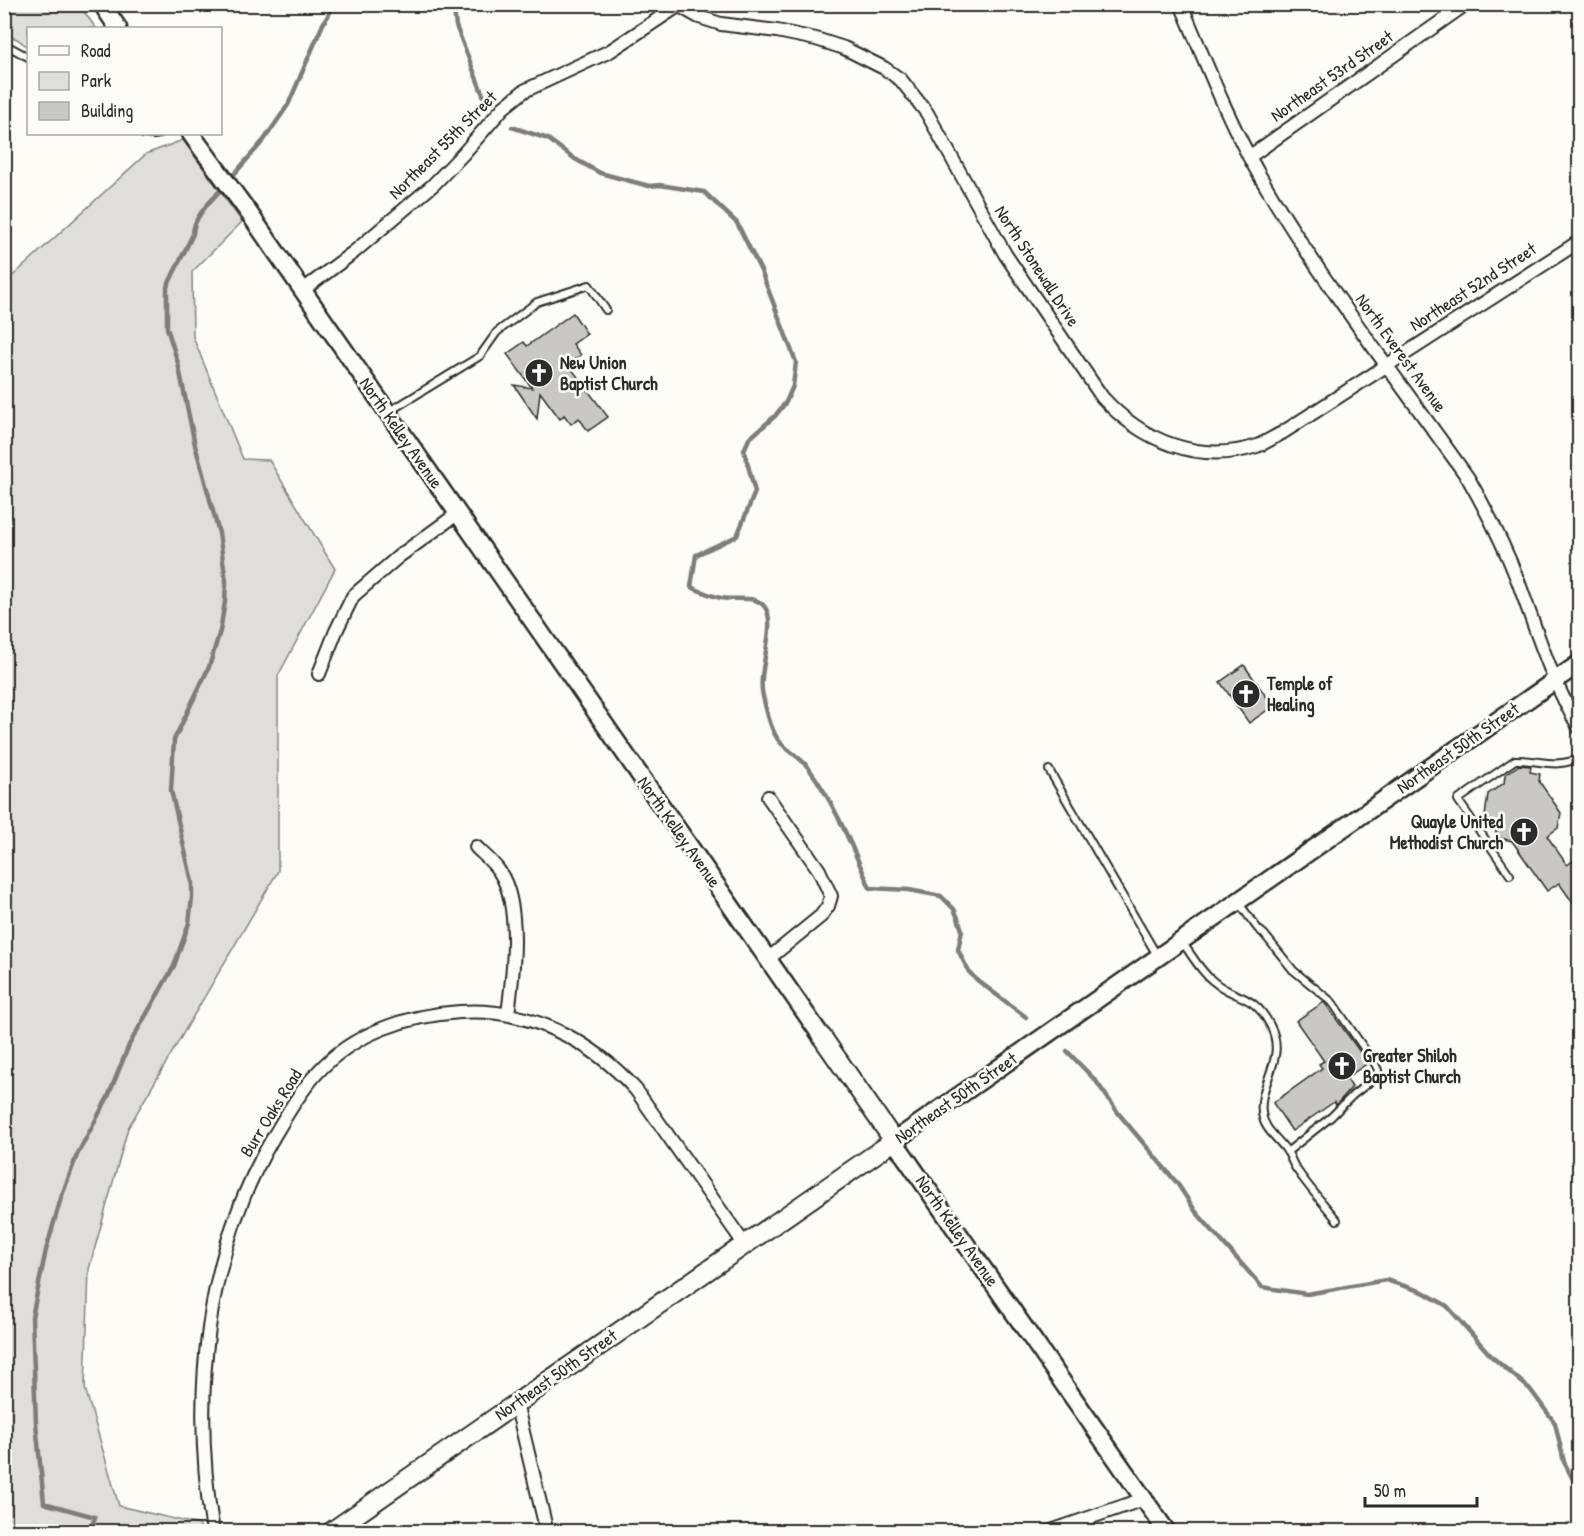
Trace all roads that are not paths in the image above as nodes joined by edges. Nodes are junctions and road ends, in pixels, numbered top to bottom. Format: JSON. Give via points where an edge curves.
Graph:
{"nodes":[{"id":1,"x":102,"y":4,"type":"edge"},
{"id":2,"x":1181,"y":4,"type":"edge"},
{"id":3,"x":1466,"y":4,"type":"edge"},
{"id":4,"x":678,"y":5,"type":"edge"},
{"id":5,"x":117,"y":27,"type":"edge"},
{"id":6,"x":4,"y":44,"type":"edge"},
{"id":7,"x":27,"y":56,"type":"edge"},
{"id":8,"x":192,"y":135,"type":"edge"},
{"id":9,"x":1249,"y":157,"type":"junction"},
{"id":10,"x":1580,"y":241,"type":"edge"},
{"id":11,"x":303,"y":291,"type":"junction"},
{"id":12,"x":606,"y":310,"type":"dead end"},
{"id":13,"x":1387,"y":364,"type":"junction"},
{"id":14,"x":387,"y":413,"type":"junction"},
{"id":15,"x":457,"y":514,"type":"junction"},
{"id":16,"x":1580,"y":663,"type":"edge"},
{"id":17,"x":319,"y":674,"type":"dead end"},
{"id":18,"x":1555,"y":681,"type":"junction"},
{"id":19,"x":1576,"y":715,"type":"edge"},
{"id":20,"x":1580,"y":729,"type":"edge"},
{"id":21,"x":1580,"y":757,"type":"edge"},
{"id":22,"x":1049,"y":770,"type":"dead end"},
{"id":23,"x":768,"y":797,"type":"dead end"},
{"id":24,"x":476,"y":847,"type":"dead end"},
{"id":25,"x":1510,"y":876,"type":"dead end"},
{"id":26,"x":1238,"y":902,"type":"junction"},
{"id":27,"x":1182,"y":941,"type":"junction"},
{"id":28,"x":1158,"y":957,"type":"junction"},
{"id":29,"x":768,"y":959,"type":"junction"},
{"id":30,"x":508,"y":1014,"type":"junction"},
{"id":31,"x":822,"y":1037,"type":"joint"},
{"id":32,"x":894,"y":1141,"type":"junction"},
{"id":33,"x":1287,"y":1152,"type":"junction"},
{"id":34,"x":1337,"y":1220,"type":"dead end"},
{"id":35,"x":745,"y":1245,"type":"junction"},
{"id":36,"x":516,"y":1403,"type":"junction"},
{"id":37,"x":1144,"y":1499,"type":"junction"},
{"id":38,"x":213,"y":1532,"type":"edge"},
{"id":39,"x":331,"y":1532,"type":"edge"},
{"id":40,"x":547,"y":1532,"type":"edge"},
{"id":41,"x":1048,"y":1532,"type":"edge"},
{"id":42,"x":1167,"y":1532,"type":"edge"}],
"edges":[{"from":1,"to":5,"type":"street"},
{"from":2,"to":9,"type":"street","name":"North Everest Avenue"},
{"from":3,"to":9,"type":"street","name":"Northeast 53rd Street"},
{"from":4,"to":11,"type":"street","name":"Northeast 55th Street","via":[[610,51],[524,91],[503,108],[433,185]]},
{"from":4,"to":13,"type":"street","name":"North Stonewall Drive","via":[[721,24],[777,31],[844,48],[901,80],[927,112],[1005,254],[1102,397],[1137,429],[1183,448],[1209,452],[1257,446]]},
{"from":6,"to":7,"type":"lane"},
{"from":8,"to":11,"type":"street","name":"North Kelley Avenue"},
{"from":9,"to":13,"type":"street","name":"North Everest Avenue","via":[[1298,238]]},
{"from":10,"to":13,"type":"street","name":"Northeast 52nd Street"},
{"from":11,"to":14,"type":"street","name":"North Kelley Avenue"},
{"from":12,"to":14,"type":"lane","via":[[589,285],[543,299],[497,332],[480,356]]},
{"from":13,"to":18,"type":"street","name":"North Everest Avenue","via":[[1482,502],[1510,562]]},
{"from":14,"to":15,"type":"street","name":"North Kelley Avenue"},
{"from":15,"to":17,"type":"street","via":[[353,596]]},
{"from":15,"to":29,"type":"street","name":"North Kelley Avenue"},
{"from":16,"to":18,"type":"street","name":"Northeast 50th Street"},
{"from":18,"to":19,"type":"street","name":"North Everest Avenue"},
{"from":18,"to":26,"type":"street","name":"Northeast 50th Street"},
{"from":19,"to":20,"type":"street","name":"North Everest Avenue"},
{"from":21,"to":25,"type":"lane","via":[[1557,765],[1515,760],[1458,800]]},
{"from":22,"to":28,"type":"lane"},
{"from":23,"to":29,"type":"street","via":[[819,870],[831,896],[821,916]]},
{"from":24,"to":30,"type":"street","via":[[505,881],[510,904],[514,957]]},
{"from":26,"to":27,"type":"street","name":"Northeast 50th Street"},
{"from":26,"to":33,"type":"lane","via":[[1293,970],[1332,1002],[1378,1070],[1376,1077]]},
{"from":27,"to":28,"type":"street","name":"Northeast 50th Street"},
{"from":27,"to":33,"type":"lane","via":[[1211,980],[1248,998],[1269,1024],[1276,1055],[1262,1110],[1264,1122]]},
{"from":28,"to":32,"type":"street","name":"Northeast 50th Street"},
{"from":29,"to":31,"type":"street","name":"North Kelley Avenue"},
{"from":30,"to":35,"type":"street","name":"Burr Oaks Road","via":[[574,1040],[619,1070]]},
{"from":30,"to":38,"type":"street","name":"Burr Oaks Road","via":[[468,1011],[423,1016],[387,1027],[346,1048],[309,1082],[262,1157],[239,1207],[209,1316],[204,1443]]},
{"from":31,"to":32,"type":"main road","name":"North Kelley Avenue"},
{"from":32,"to":35,"type":"main road","name":"Northeast 50th Street"},
{"from":32,"to":37,"type":"street","name":"North Kelley Avenue"},
{"from":33,"to":34,"type":"lane","via":[[1296,1170]]},
{"from":35,"to":36,"type":"main road","name":"Northeast 50th Street"},
{"from":36,"to":39,"type":"main road","name":"Northeast 50th Street"},
{"from":36,"to":40,"type":"street"},
{"from":37,"to":41,"type":"street"},
{"from":37,"to":42,"type":"street","name":"North Kelley Avenue"}]}
